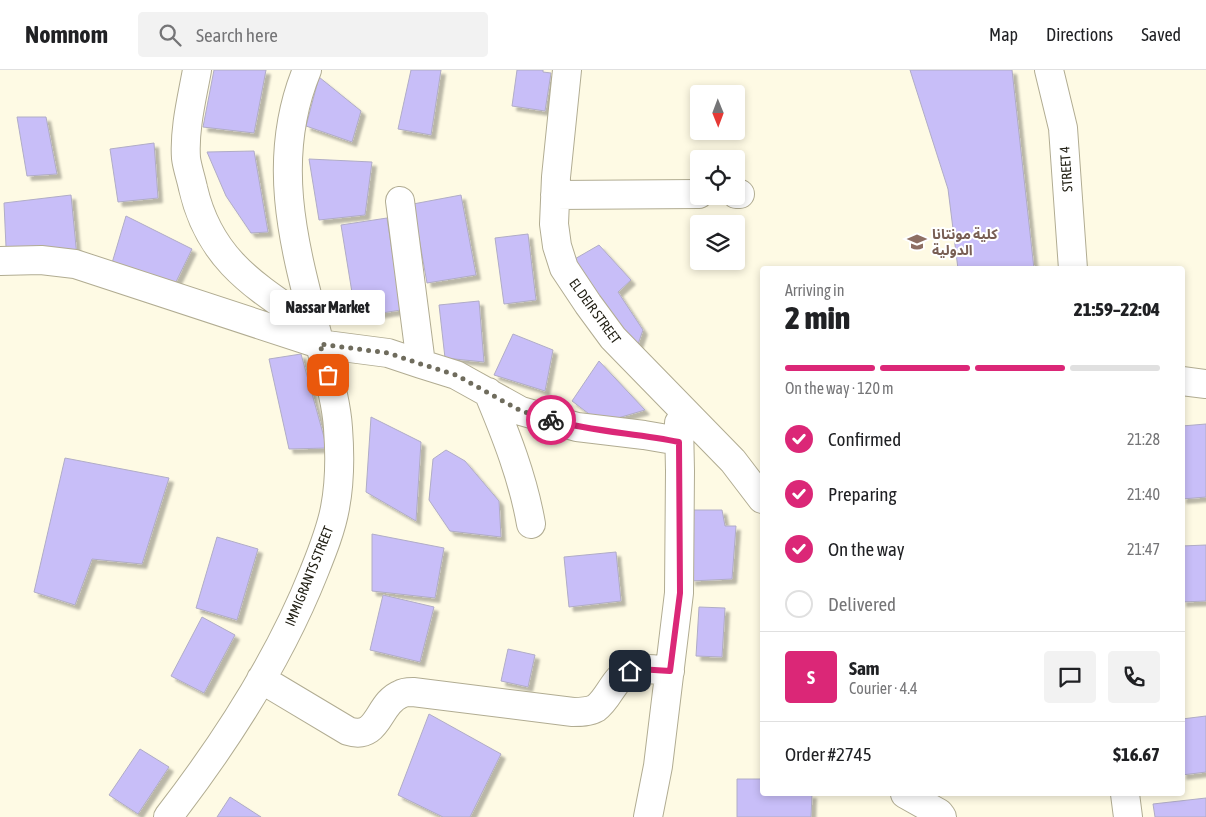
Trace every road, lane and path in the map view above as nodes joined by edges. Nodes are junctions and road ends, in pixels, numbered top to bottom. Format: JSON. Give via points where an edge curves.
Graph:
{"nodes":[{"id":1,"x":197,"y":70,"type":"edge"},
{"id":2,"x":567,"y":70,"type":"edge"},
{"id":3,"x":1049,"y":70,"type":"edge"},
{"id":4,"x":306,"y":72,"type":"edge"},
{"id":5,"x":690,"y":194,"type":"edge"},
{"id":6,"x":555,"y":195,"type":"junction"},
{"id":7,"x":400,"y":201,"type":"dead end"},
{"id":8,"x":0,"y":261,"type":"edge"},
{"id":9,"x":1073,"y":266,"type":"edge"},
{"id":10,"x":317,"y":335,"type":"junction"},
{"id":11,"x":421,"y":364,"type":"junction"},
{"id":12,"x":1185,"y":381,"type":"edge"},
{"id":13,"x":1206,"y":384,"type":"edge"},
{"id":14,"x":488,"y":392,"type":"junction"},
{"id":15,"x":678,"y":404,"type":"junction"},
{"id":16,"x":679,"y":442,"type":"junction"},
{"id":17,"x":760,"y":496,"type":"edge"},
{"id":18,"x":531,"y":524,"type":"dead end"},
{"id":19,"x":670,"y":671,"type":"junction"},
{"id":20,"x":261,"y":679,"type":"junction"},
{"id":21,"x":909,"y":796,"type":"edge"},
{"id":22,"x":1125,"y":796,"type":"edge"},
{"id":23,"x":168,"y":817,"type":"edge"},
{"id":24,"x":648,"y":817,"type":"edge"},
{"id":25,"x":942,"y":817,"type":"edge"},
{"id":26,"x":1128,"y":817,"type":"edge"}],
"edges":[{"from":1,"to":10,"type":"street","via":[[186,158],[197,206],[214,243],[243,276]]},
{"from":2,"to":6,"type":"street","name":"EL DEIR STREET"},
{"from":3,"to":9,"type":"street","name":"STREET 4","via":[[1063,128]]},
{"from":4,"to":10,"type":"street","name":"IMMIGRANTS STREET","via":[[289,133],[287,178],[293,228]]},
{"from":5,"to":6,"type":"street"},
{"from":6,"to":15,"type":"street","name":"EL DEIR STREET","via":[[554,224],[564,268],[613,338]]},
{"from":7,"to":11,"type":"street"},
{"from":8,"to":10,"type":"street","via":[[41,260],[74,264]]},
{"from":10,"to":11,"type":"street"},
{"from":10,"to":20,"type":"street","name":"IMMIGRANTS STREET","via":[[338,427],[339,476],[335,509],[306,592]]},
{"from":11,"to":14,"type":"street","via":[[456,375]]},
{"from":12,"to":13,"type":"street"},
{"from":14,"to":16,"type":"street","via":[[521,411],[577,427]]},
{"from":14,"to":18,"type":"street","via":[[509,442]]},
{"from":15,"to":16,"type":"street"},
{"from":15,"to":17,"type":"street","name":"EL DEIR STREET","via":[[733,461]]},
{"from":16,"to":19,"type":"street","via":[[680,593]]},
{"from":19,"to":20,"type":"street","via":[[630,671],[620,677],[596,707],[587,711],[573,712],[413,692],[401,694],[389,703],[366,732],[354,733]]},
{"from":19,"to":24,"type":"street"},
{"from":20,"to":23,"type":"street","name":"IMMIGRANTS STREET","via":[[200,776]]},
{"from":21,"to":25,"type":"street","via":[[939,812]]},
{"from":22,"to":26,"type":"street"}]}
